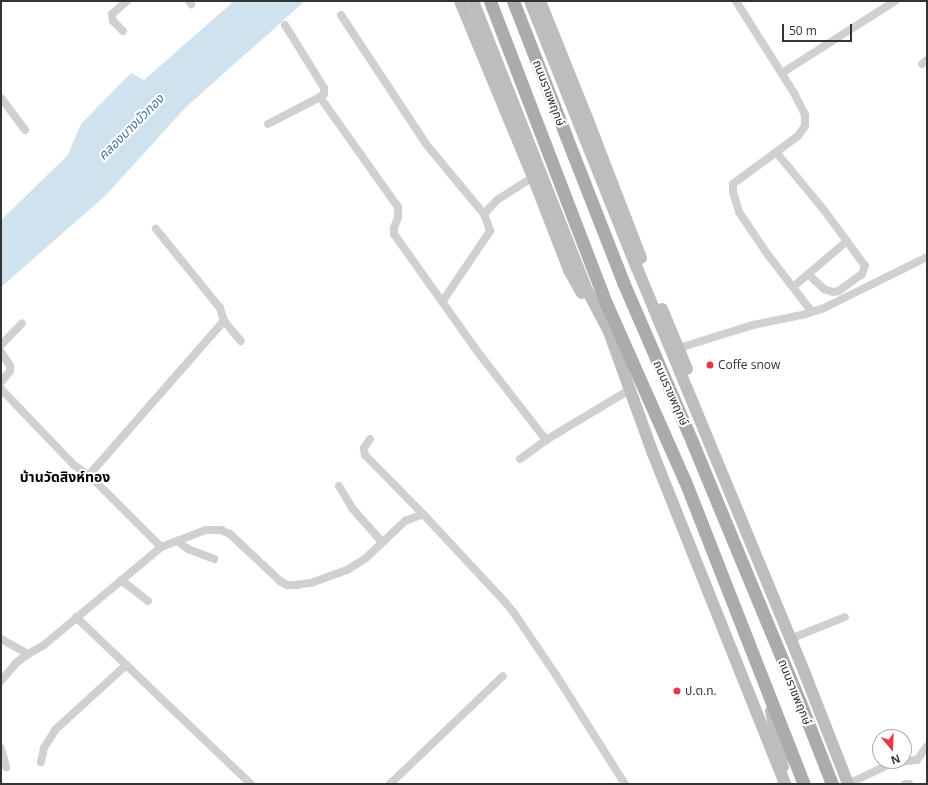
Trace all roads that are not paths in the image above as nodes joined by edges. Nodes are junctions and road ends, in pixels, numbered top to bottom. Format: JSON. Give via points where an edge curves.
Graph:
{"nodes":[{"id":1,"x":127,"y":1,"type":"edge"},
{"id":2,"x":460,"y":1,"type":"edge"},
{"id":3,"x":473,"y":1,"type":"edge"},
{"id":4,"x":490,"y":1,"type":"edge"},
{"id":5,"x":513,"y":1,"type":"edge"},
{"id":6,"x":530,"y":1,"type":"edge"},
{"id":7,"x":540,"y":1,"type":"edge"},
{"id":8,"x":736,"y":1,"type":"edge"},
{"id":9,"x":895,"y":1,"type":"edge"},
{"id":10,"x":341,"y":15,"type":"dead end"},
{"id":11,"x":285,"y":25,"type":"dead end"},
{"id":12,"x":123,"y":31,"type":"dead end"},
{"id":13,"x":782,"y":72,"type":"junction"},
{"id":14,"x":320,"y":97,"type":"junction"},
{"id":15,"x":1,"y":98,"type":"edge"},
{"id":16,"x":268,"y":124,"type":"dead end"},
{"id":17,"x":25,"y":130,"type":"dead end"},
{"id":18,"x":776,"y":152,"type":"junction"},
{"id":19,"x":533,"y":177,"type":"junction"},
{"id":20,"x":484,"y":214,"type":"junction"},
{"id":21,"x":156,"y":229,"type":"dead end"},
{"id":22,"x":847,"y":241,"type":"junction"},
{"id":23,"x":927,"y":257,"type":"edge"},
{"id":24,"x":808,"y":274,"type":"junction"},
{"id":25,"x":794,"y":288,"type":"junction"},
{"id":26,"x":442,"y":302,"type":"junction"},
{"id":27,"x":812,"y":312,"type":"junction"},
{"id":28,"x":224,"y":321,"type":"junction"},
{"id":29,"x":22,"y":323,"type":"dead end"},
{"id":30,"x":609,"y":332,"type":"junction"},
{"id":31,"x":241,"y":341,"type":"dead end"},
{"id":32,"x":1,"y":345,"type":"edge"},
{"id":33,"x":679,"y":348,"type":"junction"},
{"id":34,"x":1,"y":352,"type":"edge"},
{"id":35,"x":1,"y":382,"type":"edge"},
{"id":36,"x":1,"y":389,"type":"edge"},
{"id":37,"x":631,"y":389,"type":"junction"},
{"id":38,"x":704,"y":430,"type":"junction"},
{"id":39,"x":370,"y":439,"type":"dead end"},
{"id":40,"x":546,"y":440,"type":"junction"},
{"id":41,"x":520,"y":459,"type":"dead end"},
{"id":42,"x":89,"y":475,"type":"junction"},
{"id":43,"x":339,"y":486,"type":"dead end"},
{"id":44,"x":423,"y":514,"type":"junction"},
{"id":45,"x":177,"y":541,"type":"junction"},
{"id":46,"x":382,"y":542,"type":"junction"},
{"id":47,"x":161,"y":548,"type":"junction"},
{"id":48,"x":214,"y":559,"type":"dead end"},
{"id":49,"x":121,"y":580,"type":"junction"},
{"id":50,"x":148,"y":601,"type":"dead end"},
{"id":51,"x":76,"y":617,"type":"junction"},
{"id":52,"x":845,"y":617,"type":"dead end"},
{"id":53,"x":784,"y":625,"type":"junction"},
{"id":54,"x":1,"y":639,"type":"edge"},
{"id":55,"x":790,"y":639,"type":"junction"},
{"id":56,"x":28,"y":654,"type":"junction"},
{"id":57,"x":126,"y":665,"type":"junction"},
{"id":58,"x":503,"y":676,"type":"dead end"},
{"id":59,"x":1,"y":681,"type":"edge"},
{"id":60,"x":766,"y":686,"type":"junction"},
{"id":61,"x":803,"y":710,"type":"junction"},
{"id":62,"x":927,"y":746,"type":"edge"},
{"id":63,"x":1,"y":748,"type":"edge"},
{"id":64,"x":41,"y":762,"type":"dead end"},
{"id":65,"x":6,"y":767,"type":"dead end"},
{"id":66,"x":251,"y":784,"type":"edge"},
{"id":67,"x":390,"y":784,"type":"edge"},
{"id":68,"x":625,"y":784,"type":"edge"},
{"id":69,"x":785,"y":784,"type":"edge"},
{"id":70,"x":804,"y":784,"type":"edge"},
{"id":71,"x":832,"y":784,"type":"edge"},
{"id":72,"x":848,"y":784,"type":"edge"},
{"id":73,"x":905,"y":784,"type":"edge"},
{"id":74,"x":909,"y":784,"type":"edge"}],
"edges":[{"from":1,"to":12,"type":"street","via":[[112,14],[113,21]]},
{"from":2,"to":19,"type":"main road"},
{"from":3,"to":30,"type":"main road","via":[[585,286]]},
{"from":4,"to":60,"type":"main road","name":"ถนนราชพฤกษ์","via":[[606,303],[685,481]]},
{"from":5,"to":61,"type":"main road","name":"ถนนราชพฤกษ์","via":[[623,282]]},
{"from":6,"to":38,"type":"main road","name":"ถนนราชพฤกษ์"},
{"from":7,"to":33,"type":"main road"},
{"from":8,"to":13,"type":"street"},
{"from":9,"to":13,"type":"street"},
{"from":10,"to":20,"type":"street","via":[[426,144]]},
{"from":11,"to":14,"type":"street","via":[[324,88],[324,94]]},
{"from":13,"to":18,"type":"street","via":[[805,115],[805,126],[798,136]]},
{"from":14,"to":16,"type":"street"},
{"from":14,"to":26,"type":"street","via":[[398,207],[394,234]]},
{"from":15,"to":17,"type":"street"},
{"from":18,"to":22,"type":"street"},
{"from":18,"to":25,"type":"street","via":[[733,184],[733,192],[739,212]]},
{"from":19,"to":20,"type":"street","via":[[497,200]]},
{"from":19,"to":30,"type":"main road","via":[[577,288]]},
{"from":20,"to":26,"type":"street","via":[[490,231]]},
{"from":21,"to":28,"type":"street","via":[[220,308],[224,314]]},
{"from":22,"to":24,"type":"street"},
{"from":22,"to":24,"type":"street","via":[[865,266],[862,274],[839,291],[833,292],[824,289]]},
{"from":23,"to":27,"type":"street"},
{"from":24,"to":25,"type":"street"},
{"from":25,"to":27,"type":"street"},
{"from":26,"to":40,"type":"street"},
{"from":27,"to":33,"type":"street","via":[[753,325]]},
{"from":28,"to":31,"type":"street"},
{"from":28,"to":42,"type":"street"},
{"from":29,"to":32,"type":"street"},
{"from":30,"to":37,"type":"main road"},
{"from":33,"to":38,"type":"main road","via":[[701,408]]},
{"from":34,"to":35,"type":"street","via":[[10,366],[10,371]]},
{"from":36,"to":42,"type":"street","via":[[74,465]]},
{"from":37,"to":40,"type":"street"},
{"from":37,"to":69,"type":"main road","via":[[652,451]]},
{"from":38,"to":53,"type":"main road","name":"ถนนราชพฤกษ์"},
{"from":39,"to":44,"type":"street","via":[[364,448],[365,455]]},
{"from":40,"to":41,"type":"street"},
{"from":42,"to":47,"type":"street"},
{"from":43,"to":46,"type":"street","via":[[352,508]]},
{"from":44,"to":46,"type":"street","via":[[404,521]]},
{"from":44,"to":68,"type":"street","via":[[514,613]]},
{"from":45,"to":46,"type":"street","via":[[206,530],[221,530],[230,534],[280,581],[288,585],[311,583],[347,570],[358,564]]},
{"from":45,"to":47,"type":"street"},
{"from":45,"to":48,"type":"street","via":[[188,549]]},
{"from":47,"to":49,"type":"street"},
{"from":49,"to":50,"type":"street"},
{"from":49,"to":51,"type":"street"},
{"from":51,"to":56,"type":"street","via":[[44,646]]},
{"from":51,"to":57,"type":"street"},
{"from":52,"to":55,"type":"street"},
{"from":53,"to":55,"type":"main road","name":"ถนนราชพฤกษ์"},
{"from":53,"to":61,"type":"main road"},
{"from":54,"to":56,"type":"street"},
{"from":55,"to":72,"type":"main road","name":"ถนนราชพฤกษ์"},
{"from":56,"to":59,"type":"street","via":[[16,663]]},
{"from":57,"to":64,"type":"street","via":[[56,729],[44,748]]},
{"from":57,"to":66,"type":"street"},
{"from":58,"to":67,"type":"street"},
{"from":60,"to":69,"type":"main road"},
{"from":60,"to":70,"type":"main road","name":"ถนนราชพฤกษ์"},
{"from":61,"to":71,"type":"main road","name":"ถนนราชพฤกษ์"},
{"from":62,"to":72,"type":"street","via":[[917,760],[892,763]]},
{"from":63,"to":65,"type":"street"},
{"from":73,"to":74,"type":"street"}]}
